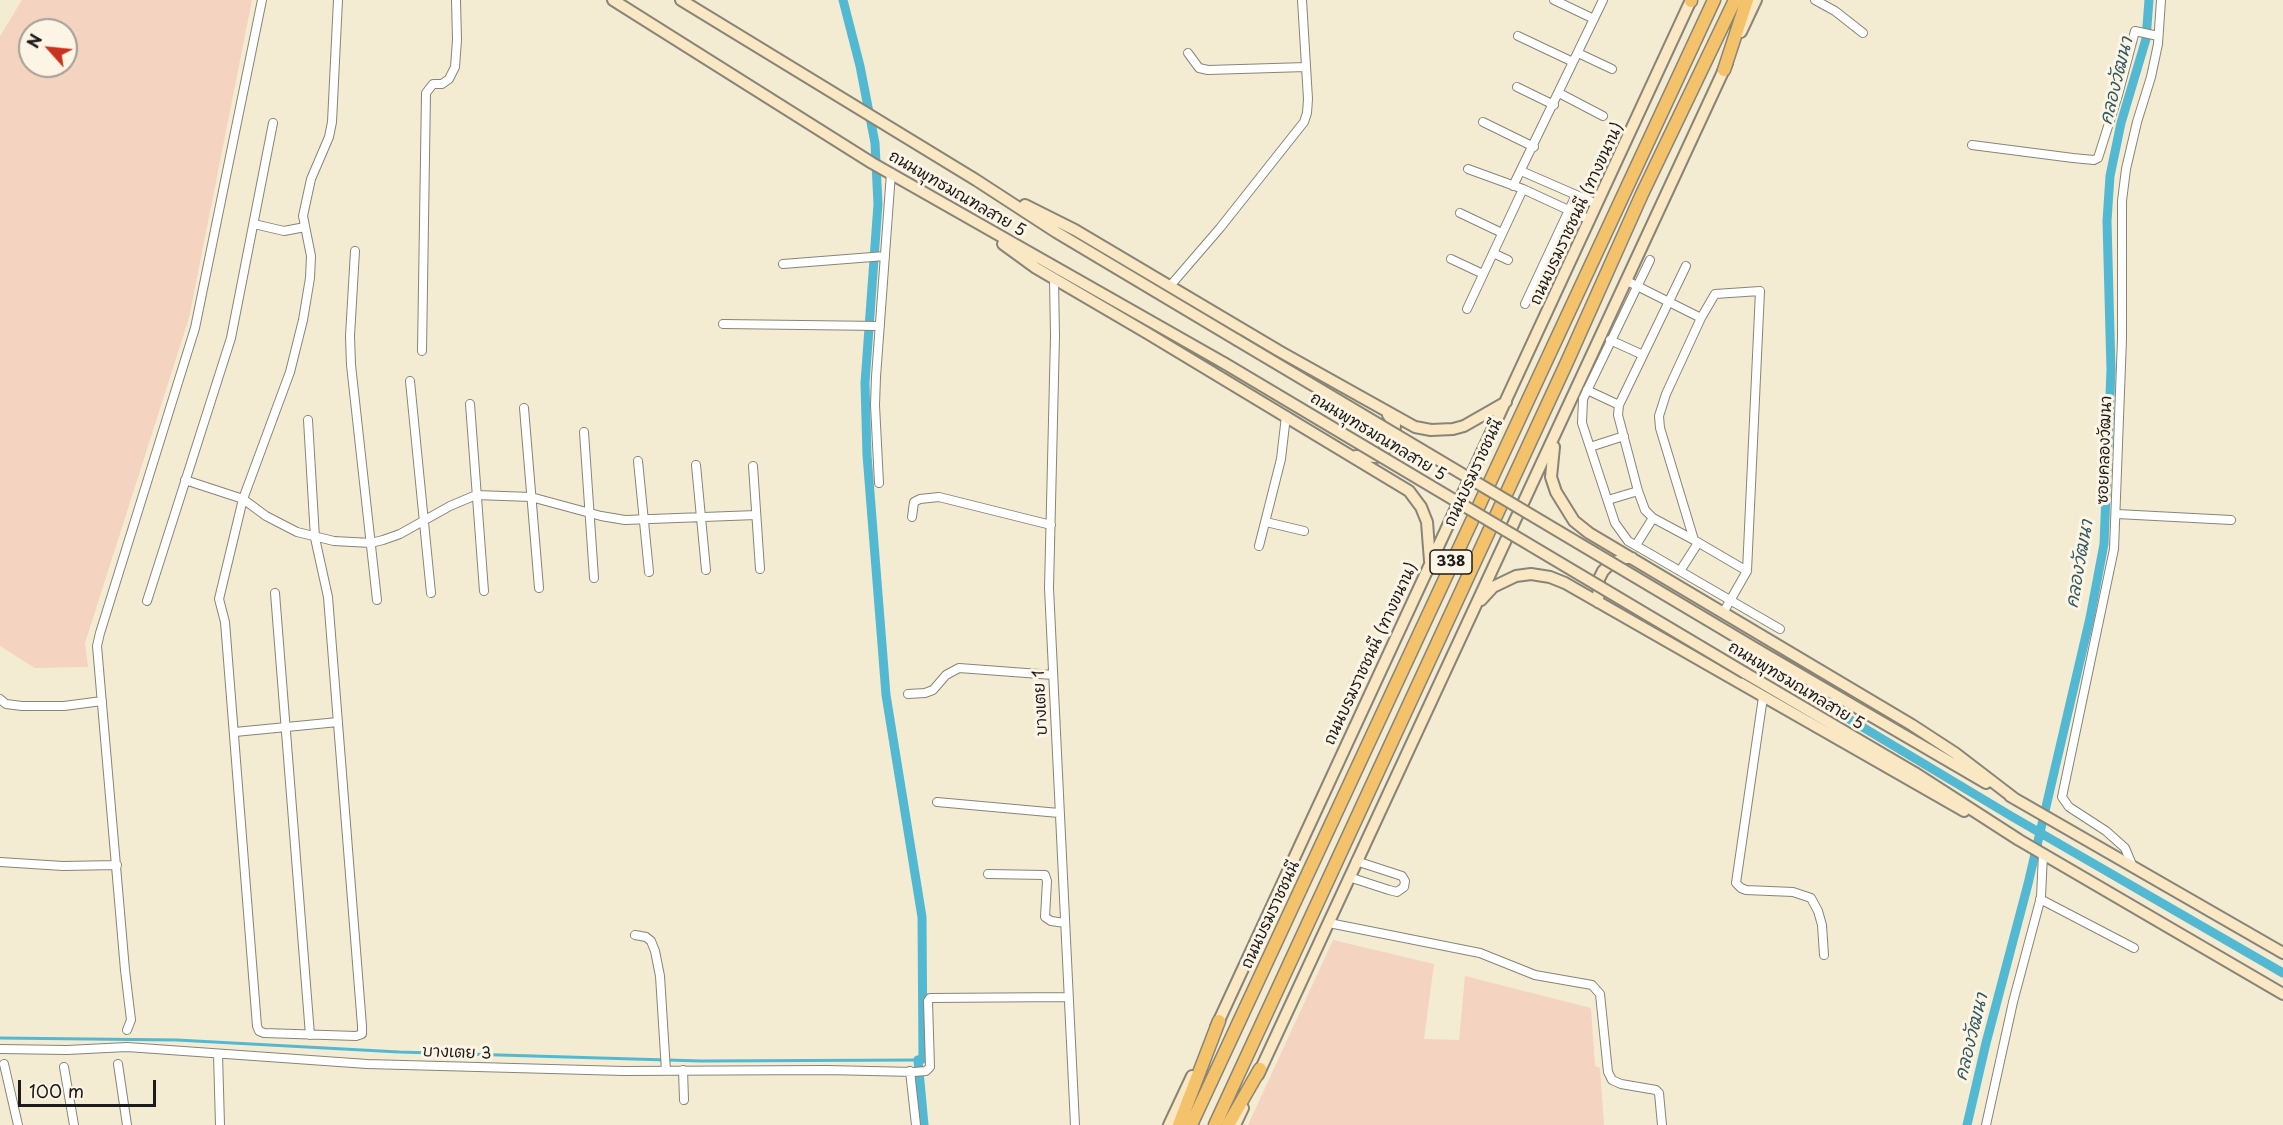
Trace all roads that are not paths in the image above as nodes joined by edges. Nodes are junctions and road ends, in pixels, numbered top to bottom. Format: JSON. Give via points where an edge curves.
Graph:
{"nodes":[{"id":1,"x":262,"y":0,"type":"edge"},
{"id":2,"x":338,"y":0,"type":"edge"},
{"id":3,"x":456,"y":0,"type":"edge"},
{"id":4,"x":613,"y":0,"type":"edge"},
{"id":5,"x":681,"y":0,"type":"edge"},
{"id":6,"x":1302,"y":0,"type":"edge"},
{"id":7,"x":1554,"y":0,"type":"edge"},
{"id":8,"x":1604,"y":0,"type":"edge"},
{"id":9,"x":1691,"y":0,"type":"edge"},
{"id":10,"x":1714,"y":0,"type":"edge"},
{"id":11,"x":1735,"y":0,"type":"edge"},
{"id":12,"x":1746,"y":0,"type":"edge"},
{"id":13,"x":1756,"y":0,"type":"edge"},
{"id":14,"x":1815,"y":0,"type":"edge"},
{"id":15,"x":2161,"y":0,"type":"edge"},
{"id":16,"x":1594,"y":19,"type":"junction"},
{"id":17,"x":1863,"y":33,"type":"dead end"},
{"id":18,"x":1518,"y":36,"type":"dead end"},
{"id":19,"x":2156,"y":36,"type":"junction"},
{"id":20,"x":1188,"y":53,"type":"dead end"},
{"id":21,"x":1578,"y":53,"type":"junction"},
{"id":22,"x":1573,"y":62,"type":"junction"},
{"id":23,"x":1306,"y":68,"type":"junction"},
{"id":24,"x":1612,"y":69,"type":"dead end"},
{"id":25,"x":1724,"y":70,"type":"junction"},
{"id":26,"x":1518,"y":87,"type":"dead end"},
{"id":27,"x":1559,"y":93,"type":"junction"},
{"id":28,"x":1554,"y":105,"type":"junction"},
{"id":29,"x":1603,"y":116,"type":"dead end"},
{"id":30,"x":1483,"y":122,"type":"dead end"},
{"id":31,"x":273,"y":123,"type":"dead end"},
{"id":32,"x":1972,"y":145,"type":"dead end"},
{"id":33,"x":1534,"y":147,"type":"junction"},
{"id":34,"x":1468,"y":169,"type":"dead end"},
{"id":35,"x":1521,"y":171,"type":"junction"},
{"id":36,"x":888,"y":172,"type":"junction"},
{"id":37,"x":976,"y":180,"type":"junction"},
{"id":38,"x":1513,"y":186,"type":"junction"},
{"id":39,"x":1523,"y":189,"type":"junction"},
{"id":40,"x":1576,"y":195,"type":"junction"},
{"id":41,"x":1597,"y":204,"type":"junction"},
{"id":42,"x":1568,"y":210,"type":"junction"},
{"id":43,"x":1460,"y":213,"type":"dead end"},
{"id":44,"x":963,"y":216,"type":"junction"},
{"id":45,"x":1590,"y":220,"type":"junction"},
{"id":46,"x":254,"y":224,"type":"junction"},
{"id":47,"x":305,"y":227,"type":"junction"},
{"id":48,"x":1502,"y":234,"type":"junction"},
{"id":49,"x":355,"y":251,"type":"dead end"},
{"id":50,"x":1493,"y":253,"type":"junction"},
{"id":51,"x":882,"y":257,"type":"junction"},
{"id":52,"x":1450,"y":259,"type":"dead end"},
{"id":53,"x":1508,"y":260,"type":"dead end"},
{"id":54,"x":1650,"y":260,"type":"dead end"},
{"id":55,"x":783,"y":264,"type":"dead end"},
{"id":56,"x":1686,"y":266,"type":"dead end"},
{"id":57,"x":1483,"y":274,"type":"junction"},
{"id":58,"x":1054,"y":279,"type":"junction"},
{"id":59,"x":1627,"y":280,"type":"junction"},
{"id":60,"x":1170,"y":286,"type":"junction"},
{"id":61,"x":1638,"y":286,"type":"junction"},
{"id":62,"x":1668,"y":301,"type":"junction"},
{"id":63,"x":1525,"y":304,"type":"dead end"},
{"id":64,"x":1467,"y":309,"type":"dead end"},
{"id":65,"x":1701,"y":318,"type":"junction"},
{"id":66,"x":723,"y":324,"type":"dead end"},
{"id":67,"x":876,"y":326,"type":"junction"},
{"id":68,"x":1610,"y":340,"type":"junction"},
{"id":69,"x":422,"y":351,"type":"dead end"},
{"id":70,"x":1643,"y":355,"type":"junction"},
{"id":71,"x":410,"y":381,"type":"dead end"},
{"id":72,"x":1587,"y":390,"type":"junction"},
{"id":73,"x":1506,"y":402,"type":"junction"},
{"id":74,"x":470,"y":404,"type":"dead end"},
{"id":75,"x":1619,"y":405,"type":"junction"},
{"id":76,"x":524,"y":408,"type":"dead end"},
{"id":77,"x":1386,"y":412,"type":"junction"},
{"id":78,"x":1286,"y":416,"type":"junction"},
{"id":79,"x":308,"y":420,"type":"dead end"},
{"id":80,"x":1558,"y":429,"type":"junction"},
{"id":81,"x":584,"y":432,"type":"dead end"},
{"id":82,"x":1624,"y":436,"type":"junction"},
{"id":83,"x":1590,"y":447,"type":"junction"},
{"id":84,"x":1351,"y":455,"type":"junction"},
{"id":85,"x":638,"y":461,"type":"dead end"},
{"id":86,"x":696,"y":465,"type":"dead end"},
{"id":87,"x":753,"y":466,"type":"dead end"},
{"id":88,"x":186,"y":480,"type":"junction"},
{"id":89,"x":879,"y":483,"type":"dead end"},
{"id":90,"x":1638,"y":491,"type":"junction"},
{"id":91,"x":476,"y":495,"type":"junction"},
{"id":92,"x":531,"y":497,"type":"junction"},
{"id":93,"x":243,"y":499,"type":"junction"},
{"id":94,"x":1608,"y":500,"type":"junction"},
{"id":95,"x":590,"y":513,"type":"junction"},
{"id":96,"x":2116,"y":514,"type":"junction"},
{"id":97,"x":756,"y":515,"type":"junction"},
{"id":98,"x":700,"y":517,"type":"junction"},
{"id":99,"x":912,"y":518,"type":"dead end"},
{"id":100,"x":1653,"y":518,"type":"junction"},
{"id":101,"x":424,"y":519,"type":"junction"},
{"id":102,"x":645,"y":519,"type":"junction"},
{"id":103,"x":2231,"y":520,"type":"dead end"},
{"id":104,"x":1266,"y":522,"type":"junction"},
{"id":105,"x":1050,"y":525,"type":"junction"},
{"id":106,"x":1304,"y":531,"type":"dead end"},
{"id":107,"x":315,"y":538,"type":"junction"},
{"id":108,"x":1696,"y":542,"type":"junction"},
{"id":109,"x":371,"y":543,"type":"junction"},
{"id":110,"x":1636,"y":545,"type":"junction"},
{"id":111,"x":1259,"y":546,"type":"dead end"},
{"id":112,"x":1632,"y":558,"type":"junction"},
{"id":113,"x":1430,"y":562,"type":"junction"},
{"id":114,"x":760,"y":568,"type":"dead end"},
{"id":115,"x":706,"y":570,"type":"dead end"},
{"id":116,"x":1680,"y":571,"type":"junction"},
{"id":117,"x":1747,"y":571,"type":"junction"},
{"id":118,"x":649,"y":572,"type":"dead end"},
{"id":119,"x":594,"y":578,"type":"dead end"},
{"id":120,"x":539,"y":588,"type":"dead end"},
{"id":121,"x":484,"y":591,"type":"dead end"},
{"id":122,"x":275,"y":593,"type":"dead end"},
{"id":123,"x":431,"y":593,"type":"dead end"},
{"id":124,"x":376,"y":600,"type":"dead end"},
{"id":125,"x":1730,"y":600,"type":"junction"},
{"id":126,"x":147,"y":601,"type":"dead end"},
{"id":127,"x":1598,"y":602,"type":"junction"},
{"id":128,"x":1472,"y":610,"type":"junction"},
{"id":129,"x":1723,"y":613,"type":"junction"},
{"id":130,"x":1780,"y":628,"type":"dead end"},
{"id":131,"x":1053,"y":675,"type":"junction"},
{"id":132,"x":908,"y":694,"type":"dead end"},
{"id":133,"x":1763,"y":698,"type":"junction"},
{"id":134,"x":0,"y":699,"type":"edge"},
{"id":135,"x":102,"y":701,"type":"junction"},
{"id":136,"x":338,"y":722,"type":"junction"},
{"id":137,"x":286,"y":726,"type":"junction"},
{"id":138,"x":235,"y":732,"type":"junction"},
{"id":139,"x":2015,"y":799,"type":"junction"},
{"id":140,"x":937,"y":802,"type":"dead end"},
{"id":141,"x":1059,"y":813,"type":"junction"},
{"id":142,"x":2000,"y":827,"type":"junction"},
{"id":143,"x":2043,"y":854,"type":"junction"},
{"id":144,"x":1356,"y":861,"type":"junction"},
{"id":145,"x":0,"y":862,"type":"edge"},
{"id":146,"x":117,"y":865,"type":"junction"},
{"id":147,"x":2133,"y":867,"type":"junction"},
{"id":148,"x":988,"y":874,"type":"dead end"},
{"id":149,"x":1349,"y":877,"type":"junction"},
{"id":150,"x":2040,"y":899,"type":"junction"},
{"id":151,"x":1065,"y":923,"type":"junction"},
{"id":152,"x":1329,"y":923,"type":"junction"},
{"id":153,"x":635,"y":934,"type":"dead end"},
{"id":154,"x":2134,"y":948,"type":"dead end"},
{"id":155,"x":2283,"y":953,"type":"edge"},
{"id":156,"x":1824,"y":955,"type":"dead end"},
{"id":157,"x":2283,"y":994,"type":"edge"},
{"id":158,"x":1068,"y":997,"type":"junction"},
{"id":159,"x":1219,"y":1021,"type":"junction"},
{"id":160,"x":127,"y":1030,"type":"dead end"},
{"id":161,"x":310,"y":1035,"type":"junction"},
{"id":162,"x":0,"y":1049,"type":"edge"},
{"id":163,"x":218,"y":1054,"type":"junction"},
{"id":164,"x":4,"y":1064,"type":"dead end"},
{"id":165,"x":118,"y":1064,"type":"dead end"},
{"id":166,"x":64,"y":1067,"type":"dead end"},
{"id":167,"x":666,"y":1069,"type":"junction"},
{"id":168,"x":1260,"y":1069,"type":"junction"},
{"id":169,"x":683,"y":1070,"type":"junction"},
{"id":170,"x":912,"y":1072,"type":"junction"},
{"id":171,"x":684,"y":1101,"type":"dead end"},
{"id":172,"x":18,"y":1125,"type":"edge"},
{"id":173,"x":74,"y":1125,"type":"edge"},
{"id":174,"x":127,"y":1125,"type":"edge"},
{"id":175,"x":220,"y":1125,"type":"edge"},
{"id":176,"x":916,"y":1125,"type":"edge"},
{"id":177,"x":1075,"y":1125,"type":"edge"},
{"id":178,"x":1169,"y":1125,"type":"edge"},
{"id":179,"x":1179,"y":1125,"type":"edge"},
{"id":180,"x":1191,"y":1125,"type":"edge"},
{"id":181,"x":1215,"y":1125,"type":"edge"},
{"id":182,"x":1228,"y":1125,"type":"edge"},
{"id":183,"x":1235,"y":1125,"type":"edge"},
{"id":184,"x":1662,"y":1125,"type":"edge"},
{"id":185,"x":1986,"y":1125,"type":"edge"}],
"edges":[{"from":1,"to":135,"type":"street","via":[[195,328],[100,633]]},
{"from":2,"to":47,"type":"street","via":[[333,122],[311,179],[303,216]]},
{"from":3,"to":69,"type":"street","via":[[455,67],[448,79],[433,84],[426,93]]},
{"from":4,"to":36,"type":"main road","name":"ถนนพุทธมณฑลสาย 5"},
{"from":5,"to":37,"type":"main road","name":"ถนนพุทธมณฑลสาย 5"},
{"from":6,"to":23,"type":"street"},
{"from":7,"to":16,"type":"street"},
{"from":8,"to":16,"type":"street"},
{"from":9,"to":41,"type":"main road","name":"ถนนบรมราชชนนี (ทางขนาน)","number":"338"},
{"from":10,"to":180,"type":"highway","name":"ถนนบรมราชชนนี","number":"338"},
{"from":11,"to":181,"type":"highway","number":"338","via":[[1642,194]]},
{"from":12,"to":25,"type":"highway"},
{"from":13,"to":25,"type":"main road","number":"338"},
{"from":14,"to":17,"type":"street"},
{"from":15,"to":19,"type":"street","name":"ซอยคลองวัฒนา"},
{"from":16,"to":21,"type":"street"},
{"from":18,"to":22,"type":"street"},
{"from":19,"to":32,"type":"street","via":[[2135,32],[2098,158]]},
{"from":19,"to":96,"type":"street","name":"ซอยคลองวัฒนา","via":[[2151,78],[2137,122],[2122,201]]},
{"from":20,"to":23,"type":"street","via":[[1199,68],[1208,70]]},
{"from":21,"to":22,"type":"street"},
{"from":21,"to":24,"type":"street"},
{"from":22,"to":27,"type":"street"},
{"from":23,"to":60,"type":"street","via":[[1307,113],[1299,131]]},
{"from":25,"to":59,"type":"main road","number":"338"},
{"from":26,"to":28,"type":"street"},
{"from":27,"to":28,"type":"street"},
{"from":27,"to":29,"type":"street"},
{"from":28,"to":33,"type":"street"},
{"from":30,"to":33,"type":"street"},
{"from":31,"to":46,"type":"street"},
{"from":33,"to":35,"type":"street"},
{"from":34,"to":38,"type":"street"},
{"from":35,"to":38,"type":"street"},
{"from":35,"to":40,"type":"street"},
{"from":36,"to":44,"type":"main road","name":"ถนนพุทธมณฑลสาย 5"},
{"from":36,"to":51,"type":"street"},
{"from":37,"to":60,"type":"main road","via":[[1075,230]]},
{"from":37,"to":139,"type":"main road","name":"ถนนพุทธมณฑลสาย 5","bridge":true,"via":[[1237,340]]},
{"from":38,"to":39,"type":"street"},
{"from":39,"to":42,"type":"street"},
{"from":39,"to":48,"type":"street"},
{"from":40,"to":41,"type":"street"},
{"from":40,"to":42,"type":"street"},
{"from":41,"to":45,"type":"main road","name":"ถนนบรมราชชนนี (ทางขนาน)","number":"338"},
{"from":42,"to":45,"type":"street"},
{"from":42,"to":63,"type":"street"},
{"from":43,"to":48,"type":"street"},
{"from":44,"to":58,"type":"main road"},
{"from":44,"to":142,"type":"main road","name":"ถนนพุทธมณฑลสาย 5","bridge":true,"via":[[1224,363]]},
{"from":45,"to":73,"type":"main road","name":"ถนนบรมราชชนนี (ทางขนาน)","number":"338"},
{"from":46,"to":47,"type":"street","via":[[284,231]]},
{"from":46,"to":88,"type":"street","via":[[231,338]]},
{"from":47,"to":93,"type":"street","via":[[311,256],[303,320],[290,372]]},
{"from":48,"to":50,"type":"street"},
{"from":49,"to":109,"type":"street","via":[[351,365]]},
{"from":50,"to":53,"type":"street"},
{"from":50,"to":57,"type":"street"},
{"from":51,"to":55,"type":"street"},
{"from":51,"to":67,"type":"street"},
{"from":52,"to":57,"type":"street"},
{"from":54,"to":61,"type":"street"},
{"from":56,"to":62,"type":"street"},
{"from":57,"to":64,"type":"street"},
{"from":58,"to":78,"type":"main road"},
{"from":58,"to":105,"type":"street","name":"บางเตย 1"},
{"from":59,"to":61,"type":"street"},
{"from":59,"to":80,"type":"main road","number":"338"},
{"from":60,"to":77,"type":"main road"},
{"from":61,"to":62,"type":"street"},
{"from":61,"to":68,"type":"street"},
{"from":62,"to":65,"type":"street"},
{"from":62,"to":70,"type":"street"},
{"from":65,"to":108,"type":"street","via":[[1659,416]]},
{"from":65,"to":117,"type":"street","via":[[1714,294],[1760,291]]},
{"from":66,"to":67,"type":"street"},
{"from":67,"to":89,"type":"street"},
{"from":68,"to":70,"type":"street"},
{"from":68,"to":72,"type":"street"},
{"from":70,"to":75,"type":"street"},
{"from":71,"to":101,"type":"street"},
{"from":72,"to":75,"type":"street"},
{"from":72,"to":83,"type":"street","via":[[1581,416]]},
{"from":73,"to":77,"type":"main road","via":[[1453,429],[1414,427]]},
{"from":73,"to":113,"type":"main road","name":"ถนนบรมราชชนนี (ทางขนาน)","number":"338"},
{"from":74,"to":91,"type":"street"},
{"from":75,"to":82,"type":"street"},
{"from":76,"to":92,"type":"street"},
{"from":77,"to":84,"type":"main road","via":[[1395,425],[1394,436],[1383,452],[1376,457]]},
{"from":78,"to":84,"type":"main road"},
{"from":78,"to":104,"type":"street","via":[[1281,459]]},
{"from":79,"to":107,"type":"street"},
{"from":80,"to":112,"type":"main road","via":[[1551,477],[1563,505],[1589,533]]},
{"from":80,"to":128,"type":"main road","number":"338"},
{"from":81,"to":95,"type":"street"},
{"from":82,"to":83,"type":"street"},
{"from":82,"to":90,"type":"street"},
{"from":83,"to":94,"type":"street"},
{"from":84,"to":113,"type":"main road","via":[[1409,491],[1421,507],[1427,522]]},
{"from":85,"to":102,"type":"street"},
{"from":86,"to":98,"type":"street"},
{"from":87,"to":97,"type":"street"},
{"from":88,"to":93,"type":"street"},
{"from":88,"to":126,"type":"street"},
{"from":90,"to":94,"type":"street"},
{"from":90,"to":100,"type":"street"},
{"from":91,"to":92,"type":"street"},
{"from":91,"to":101,"type":"street"},
{"from":91,"to":121,"type":"street"},
{"from":92,"to":95,"type":"street"},
{"from":92,"to":120,"type":"street"},
{"from":93,"to":107,"type":"street","via":[[280,525]]},
{"from":93,"to":138,"type":"street","via":[[219,599],[225,622]]},
{"from":94,"to":110,"type":"street","via":[[1622,534]]},
{"from":95,"to":102,"type":"street","via":[[625,520]]},
{"from":95,"to":119,"type":"street"},
{"from":96,"to":103,"type":"street"},
{"from":96,"to":147,"type":"street","name":"ซอยคลองวัฒนา","via":[[2109,581],[2062,797],[2069,807],[2125,848]]},
{"from":97,"to":98,"type":"street"},
{"from":97,"to":114,"type":"street"},
{"from":98,"to":102,"type":"street"},
{"from":98,"to":115,"type":"street"},
{"from":99,"to":105,"type":"street","via":[[914,502],[939,497]]},
{"from":100,"to":108,"type":"street"},
{"from":100,"to":110,"type":"street"},
{"from":101,"to":109,"type":"street","via":[[400,534]]},
{"from":101,"to":123,"type":"street"},
{"from":102,"to":118,"type":"street"},
{"from":104,"to":106,"type":"street"},
{"from":104,"to":111,"type":"street"},
{"from":105,"to":131,"type":"street","name":"บางเตย 1"},
{"from":107,"to":109,"type":"street"},
{"from":107,"to":136,"type":"street","via":[[328,597]]},
{"from":108,"to":116,"type":"street"},
{"from":108,"to":117,"type":"street"},
{"from":109,"to":124,"type":"street"},
{"from":110,"to":116,"type":"street"},
{"from":112,"to":127,"type":"main road","via":[[1610,564],[1603,571]]},
{"from":112,"to":129,"type":"main road"},
{"from":113,"to":159,"type":"main road","name":"ถนนบรมราชชนนี (ทางขนาน)","number":"338"},
{"from":116,"to":125,"type":"street"},
{"from":117,"to":125,"type":"street"},
{"from":122,"to":137,"type":"street"},
{"from":125,"to":129,"type":"street"},
{"from":125,"to":130,"type":"street"},
{"from":127,"to":128,"type":"main road","via":[[1565,583],[1531,574],[1504,580]]},
{"from":127,"to":133,"type":"main road"},
{"from":128,"to":144,"type":"main road","number":"338"},
{"from":129,"to":139,"type":"main road","via":[[1926,734]]},
{"from":131,"to":132,"type":"street","via":[[959,668],[946,675],[933,690]]},
{"from":131,"to":141,"type":"street","name":"บางเตย 1"},
{"from":133,"to":142,"type":"main road","via":[[1938,798]]},
{"from":133,"to":156,"type":"street","via":[[1736,883],[1746,890],[1793,892],[1811,898],[1822,925]]},
{"from":134,"to":135,"type":"street","via":[[15,706]]},
{"from":135,"to":146,"type":"street"},
{"from":136,"to":137,"type":"street"},
{"from":136,"to":161,"type":"street","via":[[362,1034]]},
{"from":137,"to":138,"type":"street"},
{"from":137,"to":161,"type":"street"},
{"from":138,"to":161,"type":"street","via":[[257,1026],[264,1034]]},
{"from":139,"to":147,"type":"main road","name":"ถนนพุทธมณฑลสาย 5"},
{"from":140,"to":141,"type":"street"},
{"from":141,"to":151,"type":"street","name":"บางเตย 1"},
{"from":142,"to":143,"type":"main road","name":"ถนนพุทธมณฑลสาย 5"},
{"from":143,"to":150,"type":"street"},
{"from":143,"to":157,"type":"main road","name":"ถนนพุทธมณฑลสาย 5"},
{"from":144,"to":149,"type":"main road","number":"338"},
{"from":144,"to":149,"type":"street","via":[[1402,876],[1404,887],[1389,890]]},
{"from":145,"to":146,"type":"street"},
{"from":146,"to":160,"type":"street","via":[[131,1020]]},
{"from":147,"to":155,"type":"main road","name":"ถนนพุทธมณฑลสาย 5"},
{"from":148,"to":151,"type":"street","via":[[1045,875],[1045,917]]},
{"from":149,"to":152,"type":"main road","number":"338"},
{"from":150,"to":154,"type":"street"},
{"from":150,"to":185,"type":"street"},
{"from":151,"to":158,"type":"street","name":"บางเตย 1"},
{"from":152,"to":168,"type":"main road","number":"338"},
{"from":152,"to":184,"type":"street","via":[[1480,953],[1535,975],[1592,985],[1600,994],[1612,1080],[1656,1090]]},
{"from":153,"to":167,"type":"street","via":[[651,941],[655,951]]},
{"from":158,"to":170,"type":"street","name":"บางเตย 3","via":[[930,998],[930,1067]]},
{"from":158,"to":177,"type":"street","name":"บางเตย 1"},
{"from":159,"to":178,"type":"main road","name":"ถนนบรมราชชนนี (ทางขนาน)","number":"338"},
{"from":159,"to":179,"type":"highway"},
{"from":162,"to":163,"type":"street","name":"บางเตย 3","via":[[127,1047]]},
{"from":163,"to":167,"type":"street","name":"บางเตย 3","via":[[367,1064]]},
{"from":163,"to":175,"type":"street"},
{"from":164,"to":172,"type":"street"},
{"from":165,"to":174,"type":"street"},
{"from":166,"to":173,"type":"street"},
{"from":167,"to":169,"type":"street","name":"บางเตย 3"},
{"from":168,"to":182,"type":"highway"},
{"from":168,"to":183,"type":"main road","number":"338"},
{"from":169,"to":170,"type":"street","name":"บางเตย 3"},
{"from":169,"to":171,"type":"street"},
{"from":170,"to":176,"type":"street"}]}
